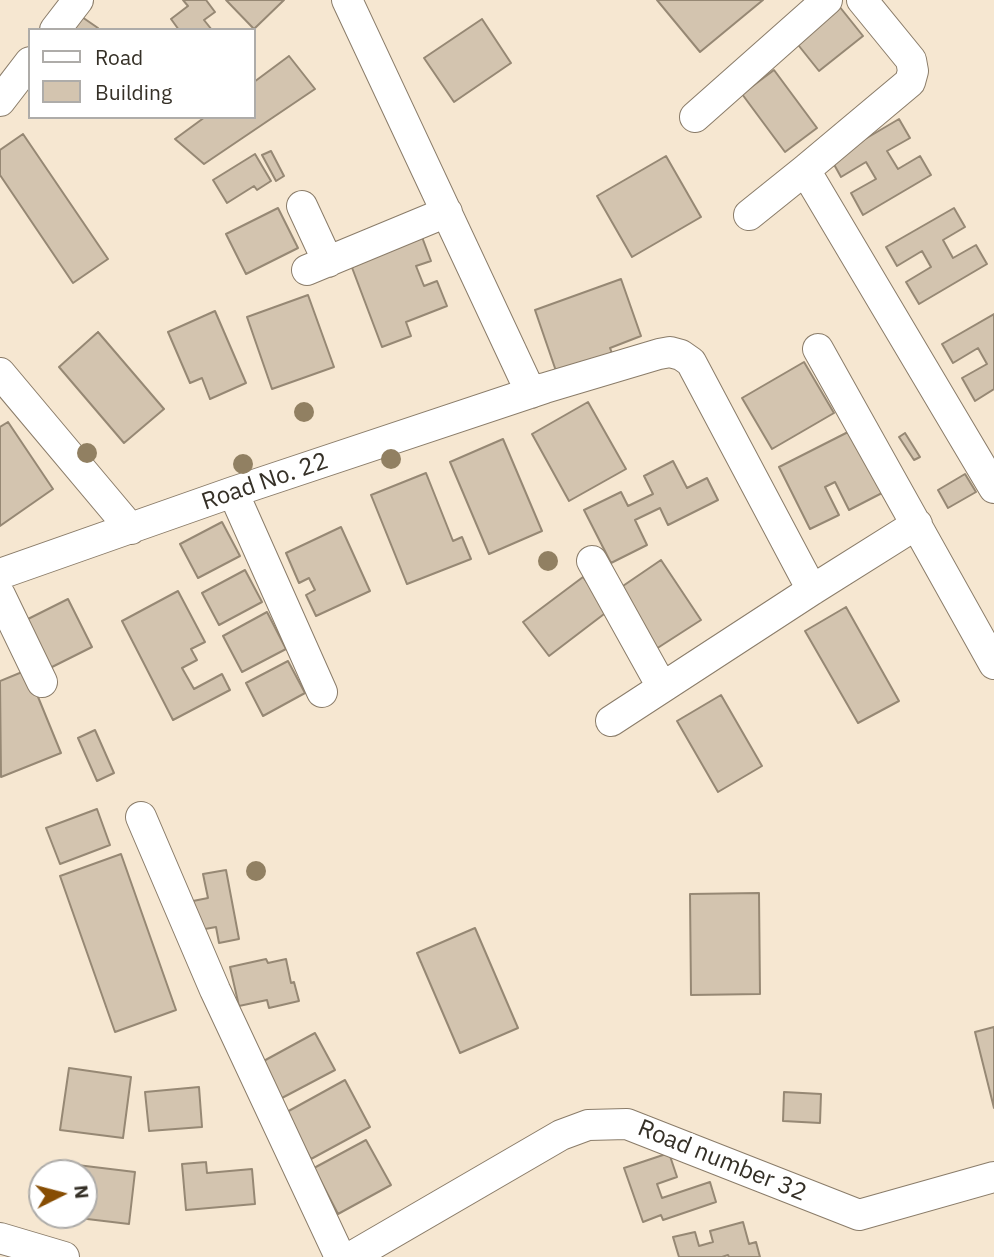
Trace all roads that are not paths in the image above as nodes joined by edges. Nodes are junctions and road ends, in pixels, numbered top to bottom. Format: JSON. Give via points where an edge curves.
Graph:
{"nodes":[{"id":1,"x":78,"y":0,"type":"edge"},
{"id":2,"x":347,"y":0,"type":"edge"},
{"id":3,"x":827,"y":0,"type":"edge"},
{"id":4,"x":862,"y":0,"type":"edge"},
{"id":5,"x":57,"y":28,"type":"edge"},
{"id":6,"x":28,"y":65,"type":"edge"},
{"id":7,"x":0,"y":101,"type":"edge"},
{"id":8,"x":695,"y":117,"type":"dead end"},
{"id":9,"x":805,"y":170,"type":"junction"},
{"id":10,"x":302,"y":206,"type":"dead end"},
{"id":11,"x":447,"y":212,"type":"junction"},
{"id":12,"x":749,"y":215,"type":"dead end"},
{"id":13,"x":818,"y":349,"type":"dead end"},
{"id":14,"x":0,"y":373,"type":"edge"},
{"id":15,"x":531,"y":393,"type":"junction"},
{"id":16,"x":994,"y":488,"type":"edge"},
{"id":17,"x":233,"y":492,"type":"junction"},
{"id":18,"x":916,"y":524,"type":"junction"},
{"id":19,"x":131,"y":529,"type":"junction"},
{"id":20,"x":592,"y":561,"type":"dead end"},
{"id":21,"x":0,"y":574,"type":"edge"},
{"id":22,"x":812,"y":590,"type":"junction"},
{"id":23,"x":0,"y":595,"type":"edge"},
{"id":24,"x":994,"y":664,"type":"edge"},
{"id":25,"x":42,"y":682,"type":"dead end"},
{"id":26,"x":662,"y":687,"type":"junction"},
{"id":27,"x":322,"y":692,"type":"dead end"},
{"id":28,"x":611,"y":721,"type":"dead end"},
{"id":29,"x":141,"y":817,"type":"dead end"},
{"id":30,"x":994,"y":1177,"type":"edge"},
{"id":31,"x":0,"y":1238,"type":"edge"},
{"id":32,"x":64,"y":1257,"type":"edge"},
{"id":33,"x":340,"y":1257,"type":"edge"},
{"id":34,"x":351,"y":1257,"type":"edge"}],
"edges":[{"from":1,"to":5,"type":"street"},
{"from":2,"to":11,"type":"street"},
{"from":3,"to":8,"type":"street"},
{"from":4,"to":9,"type":"street","via":[[911,60],[910,82]]},
{"from":6,"to":7,"type":"street"},
{"from":9,"to":12,"type":"street"},
{"from":9,"to":16,"type":"street"},
{"from":10,"to":11,"type":"street","via":[[317,266]]},
{"from":11,"to":15,"type":"street"},
{"from":13,"to":18,"type":"street"},
{"from":14,"to":19,"type":"street"},
{"from":15,"to":17,"type":"street","name":"Road No. 22"},
{"from":15,"to":22,"type":"street","name":"Road No. 22","via":[[659,354],[670,352],[691,362]]},
{"from":17,"to":19,"type":"street","name":"Road No. 22"},
{"from":17,"to":27,"type":"street"},
{"from":18,"to":22,"type":"street"},
{"from":18,"to":24,"type":"street"},
{"from":19,"to":21,"type":"street","name":"Road No. 22"},
{"from":20,"to":26,"type":"street"},
{"from":22,"to":26,"type":"street"},
{"from":23,"to":25,"type":"street"},
{"from":26,"to":28,"type":"street"},
{"from":29,"to":33,"type":"street","via":[[215,990]]},
{"from":30,"to":34,"type":"street","name":"Road number 32","via":[[859,1216],[627,1124],[588,1125],[561,1135]]},
{"from":31,"to":32,"type":"street"}]}
